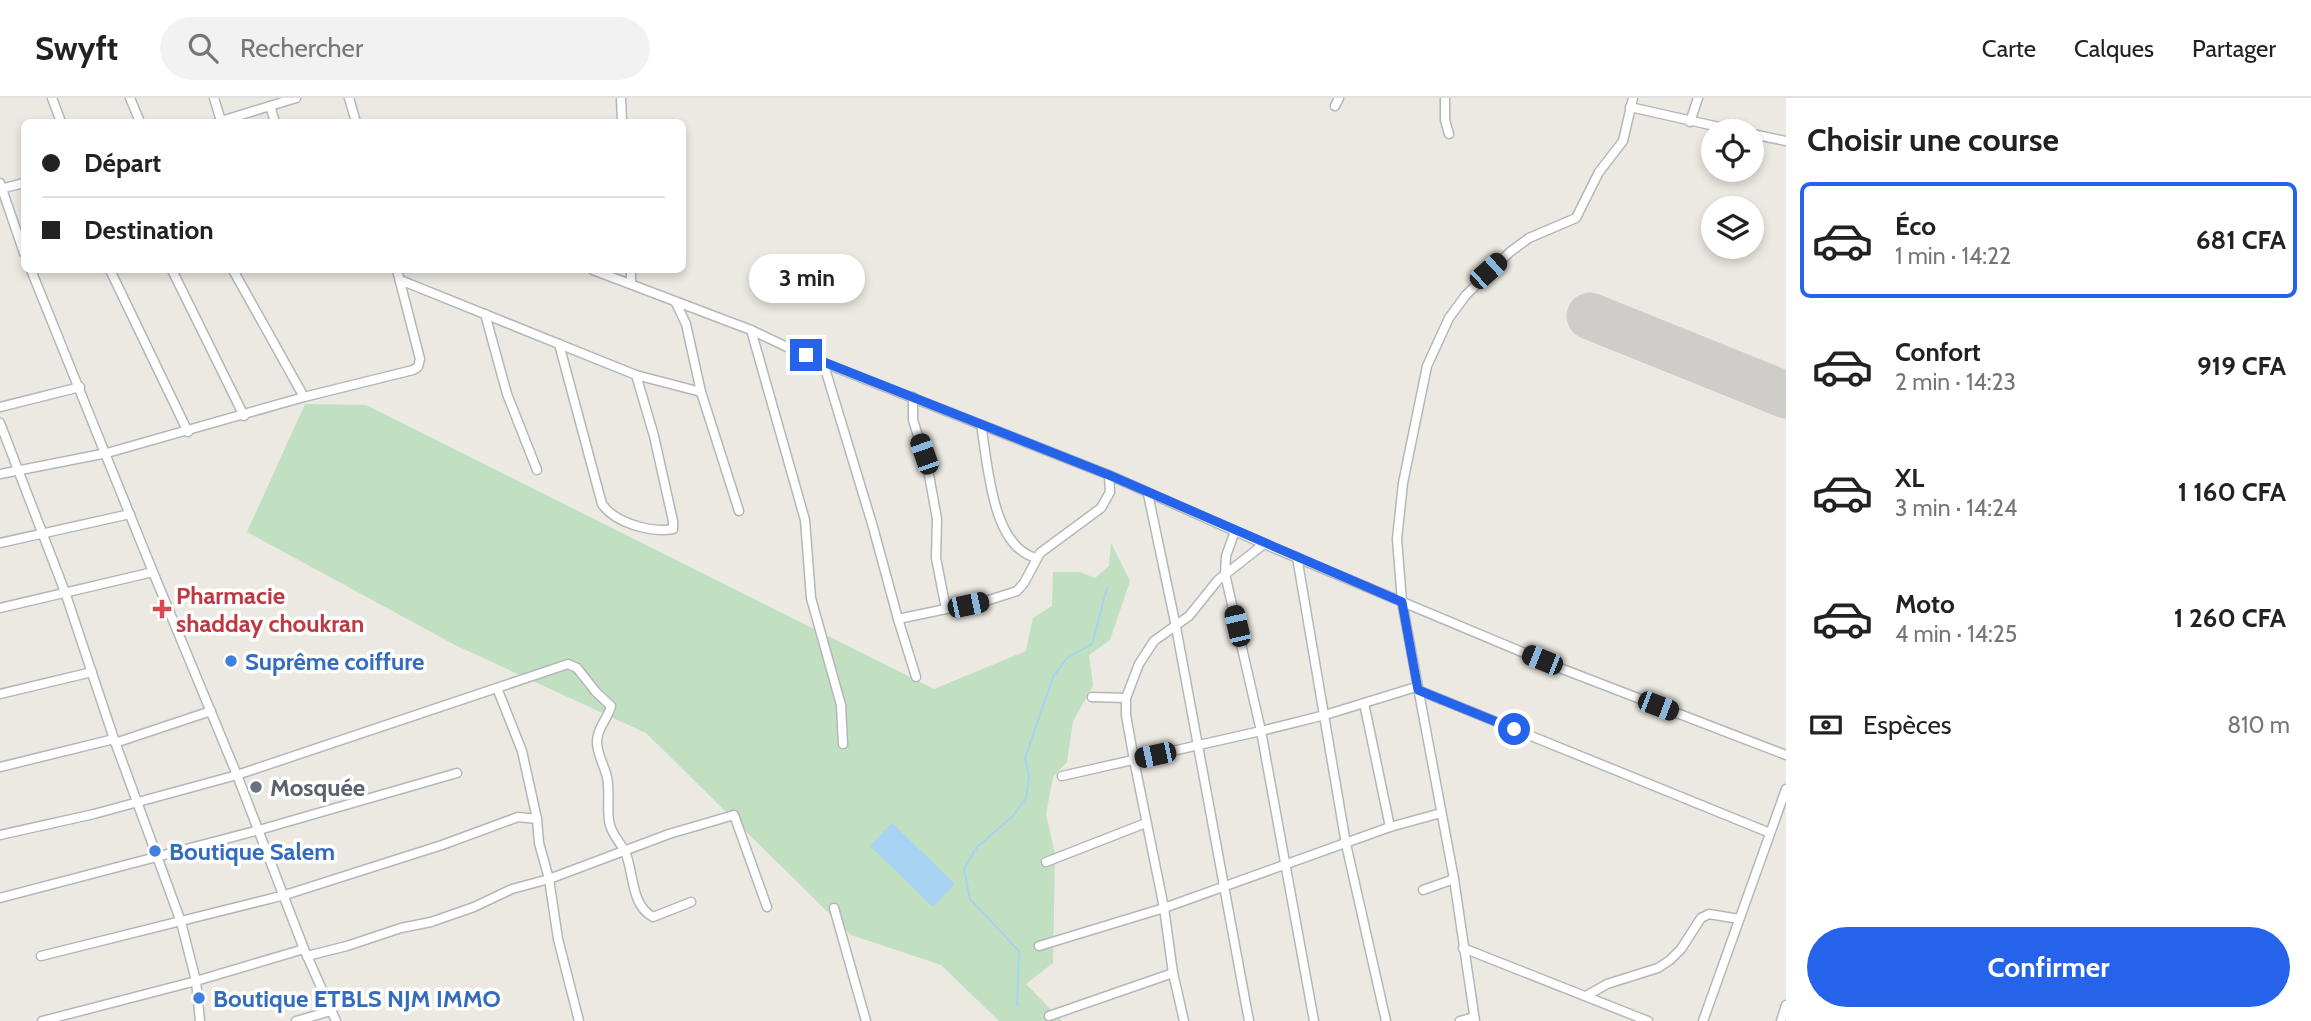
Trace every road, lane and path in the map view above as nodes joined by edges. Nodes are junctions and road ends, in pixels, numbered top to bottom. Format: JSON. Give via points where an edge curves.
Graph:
{"nodes":[{"id":1,"x":52,"y":98,"type":"edge"},
{"id":2,"x":130,"y":98,"type":"edge"},
{"id":3,"x":214,"y":98,"type":"edge"},
{"id":4,"x":296,"y":98,"type":"edge"},
{"id":5,"x":349,"y":98,"type":"edge"},
{"id":6,"x":621,"y":98,"type":"edge"},
{"id":7,"x":1445,"y":98,"type":"edge"},
{"id":8,"x":1698,"y":98,"type":"edge"},
{"id":9,"x":1632,"y":103,"type":"edge"},
{"id":10,"x":270,"y":106,"type":"junction"},
{"id":11,"x":60,"y":119,"type":"edge"},
{"id":12,"x":139,"y":119,"type":"edge"},
{"id":13,"x":218,"y":119,"type":"edge"},
{"id":14,"x":229,"y":119,"type":"edge"},
{"id":15,"x":274,"y":119,"type":"edge"},
{"id":16,"x":355,"y":119,"type":"edge"},
{"id":17,"x":622,"y":119,"type":"edge"},
{"id":18,"x":1690,"y":122,"type":"junction"},
{"id":19,"x":1701,"y":124,"type":"edge"},
{"id":20,"x":1449,"y":134,"type":"dead end"},
{"id":21,"x":1764,"y":136,"type":"edge"},
{"id":22,"x":1786,"y":141,"type":"edge"},
{"id":23,"x":21,"y":184,"type":"edge"},
{"id":24,"x":1,"y":187,"type":"edge"},
{"id":25,"x":21,"y":244,"type":"edge"},
{"id":26,"x":32,"y":273,"type":"edge"},
{"id":27,"x":111,"y":273,"type":"edge"},
{"id":28,"x":173,"y":273,"type":"edge"},
{"id":29,"x":235,"y":273,"type":"edge"},
{"id":30,"x":398,"y":273,"type":"edge"},
{"id":31,"x":601,"y":273,"type":"edge"},
{"id":32,"x":631,"y":273,"type":"edge"},
{"id":33,"x":400,"y":279,"type":"junction"},
{"id":34,"x":631,"y":284,"type":"junction"},
{"id":35,"x":677,"y":303,"type":"junction"},
{"id":36,"x":485,"y":314,"type":"junction"},
{"id":37,"x":751,"y":330,"type":"junction"},
{"id":38,"x":559,"y":344,"type":"junction"},
{"id":39,"x":823,"y":362,"type":"junction"},
{"id":40,"x":635,"y":375,"type":"junction"},
{"id":41,"x":80,"y":387,"type":"junction"},
{"id":42,"x":701,"y":391,"type":"junction"},
{"id":43,"x":304,"y":397,"type":"junction"},
{"id":44,"x":913,"y":397,"type":"junction"},
{"id":45,"x":0,"y":407,"type":"edge"},
{"id":46,"x":244,"y":416,"type":"junction"},
{"id":47,"x":0,"y":423,"type":"edge"},
{"id":48,"x":981,"y":425,"type":"junction"},
{"id":49,"x":188,"y":432,"type":"junction"},
{"id":50,"x":107,"y":453,"type":"junction"},
{"id":51,"x":17,"y":470,"type":"junction"},
{"id":52,"x":537,"y":470,"type":"dead end"},
{"id":53,"x":0,"y":474,"type":"edge"},
{"id":54,"x":1109,"y":475,"type":"junction"},
{"id":55,"x":1148,"y":494,"type":"junction"},
{"id":56,"x":739,"y":510,"type":"dead end"},
{"id":57,"x":130,"y":514,"type":"junction"},
{"id":58,"x":1235,"y":531,"type":"junction"},
{"id":59,"x":41,"y":534,"type":"junction"},
{"id":60,"x":0,"y":543,"type":"edge"},
{"id":61,"x":1264,"y":544,"type":"junction"},
{"id":62,"x":1297,"y":557,"type":"junction"},
{"id":63,"x":1036,"y":558,"type":"junction"},
{"id":64,"x":153,"y":572,"type":"junction"},
{"id":65,"x":1225,"y":574,"type":"junction"},
{"id":66,"x":65,"y":592,"type":"junction"},
{"id":67,"x":1402,"y":602,"type":"junction"},
{"id":68,"x":0,"y":608,"type":"edge"},
{"id":69,"x":946,"y":609,"type":"junction"},
{"id":70,"x":898,"y":619,"type":"junction"},
{"id":71,"x":1176,"y":627,"type":"junction"},
{"id":72,"x":92,"y":672,"type":"junction"},
{"id":73,"x":916,"y":677,"type":"dead end"},
{"id":74,"x":497,"y":688,"type":"junction"},
{"id":75,"x":1417,"y":689,"type":"junction"},
{"id":76,"x":0,"y":694,"type":"edge"},
{"id":77,"x":1092,"y":697,"type":"dead end"},
{"id":78,"x":1126,"y":698,"type":"junction"},
{"id":79,"x":1364,"y":703,"type":"junction"},
{"id":80,"x":211,"y":711,"type":"junction"},
{"id":81,"x":1325,"y":715,"type":"junction"},
{"id":82,"x":1261,"y":731,"type":"junction"},
{"id":83,"x":114,"y":741,"type":"junction"},
{"id":84,"x":843,"y":744,"type":"dead end"},
{"id":85,"x":1198,"y":746,"type":"junction"},
{"id":86,"x":1786,"y":755,"type":"edge"},
{"id":87,"x":1134,"y":760,"type":"junction"},
{"id":88,"x":0,"y":767,"type":"edge"},
{"id":89,"x":457,"y":773,"type":"dead end"},
{"id":90,"x":237,"y":775,"type":"junction"},
{"id":91,"x":1062,"y":776,"type":"dead end"},
{"id":92,"x":1786,"y":789,"type":"edge"},
{"id":93,"x":136,"y":802,"type":"junction"},
{"id":94,"x":1441,"y":813,"type":"junction"},
{"id":95,"x":537,"y":819,"type":"junction"},
{"id":96,"x":1146,"y":823,"type":"junction"},
{"id":97,"x":1390,"y":827,"type":"junction"},
{"id":98,"x":259,"y":830,"type":"junction"},
{"id":99,"x":1770,"y":833,"type":"junction"},
{"id":100,"x":0,"y":835,"type":"edge"},
{"id":101,"x":1346,"y":844,"type":"junction"},
{"id":102,"x":625,"y":851,"type":"junction"},
{"id":103,"x":156,"y":858,"type":"junction"},
{"id":104,"x":1046,"y":862,"type":"dead end"},
{"id":105,"x":1284,"y":864,"type":"junction"},
{"id":106,"x":549,"y":879,"type":"junction"},
{"id":107,"x":1454,"y":879,"type":"junction"},
{"id":108,"x":1225,"y":887,"type":"junction"},
{"id":109,"x":1423,"y":890,"type":"dead end"},
{"id":110,"x":285,"y":895,"type":"junction"},
{"id":111,"x":0,"y":898,"type":"edge"},
{"id":112,"x":691,"y":902,"type":"dead end"},
{"id":113,"x":767,"y":907,"type":"dead end"},
{"id":114,"x":834,"y":908,"type":"dead end"},
{"id":115,"x":1164,"y":908,"type":"junction"},
{"id":116,"x":1739,"y":919,"type":"junction"},
{"id":117,"x":181,"y":922,"type":"junction"},
{"id":118,"x":1039,"y":946,"type":"dead end"},
{"id":119,"x":1463,"y":948,"type":"junction"},
{"id":120,"x":306,"y":953,"type":"junction"},
{"id":121,"x":41,"y":956,"type":"dead end"},
{"id":122,"x":1173,"y":973,"type":"junction"},
{"id":123,"x":196,"y":981,"type":"junction"},
{"id":124,"x":1586,"y":996,"type":"junction"},
{"id":125,"x":1786,"y":1004,"type":"edge"},
{"id":126,"x":331,"y":1011,"type":"junction"},
{"id":127,"x":1049,"y":1016,"type":"dead end"},
{"id":128,"x":1474,"y":1019,"type":"edge"},
{"id":129,"x":42,"y":1021,"type":"edge"},
{"id":130,"x":200,"y":1021,"type":"edge"},
{"id":131,"x":296,"y":1021,"type":"edge"},
{"id":132,"x":335,"y":1021,"type":"edge"},
{"id":133,"x":579,"y":1021,"type":"edge"},
{"id":134,"x":866,"y":1021,"type":"edge"},
{"id":135,"x":1184,"y":1021,"type":"edge"},
{"id":136,"x":1249,"y":1021,"type":"edge"},
{"id":137,"x":1314,"y":1021,"type":"edge"},
{"id":138,"x":1386,"y":1021,"type":"edge"},
{"id":139,"x":1460,"y":1021,"type":"edge"},
{"id":140,"x":1648,"y":1021,"type":"edge"},
{"id":141,"x":1703,"y":1021,"type":"edge"},
{"id":142,"x":1781,"y":1021,"type":"edge"}],
"edges":[{"from":1,"to":11,"type":"street"},
{"from":2,"to":12,"type":"street"},
{"from":3,"to":13,"type":"street"},
{"from":4,"to":10,"type":"street"},
{"from":5,"to":16,"type":"street"},
{"from":6,"to":17,"type":"street"},
{"from":7,"to":20,"type":"street"},
{"from":8,"to":18,"type":"street"},
{"from":9,"to":18,"type":"street"},
{"from":9,"to":67,"type":"street","via":[[1623,141],[1599,172],[1576,218],[1529,239],[1488,271],[1449,318],[1435,345],[1398,517]]},
{"from":10,"to":14,"type":"street"},
{"from":10,"to":15,"type":"street"},
{"from":18,"to":19,"type":"street"},
{"from":21,"to":22,"type":"street"},
{"from":23,"to":24,"type":"street"},
{"from":24,"to":25,"type":"street"},
{"from":26,"to":41,"type":"street"},
{"from":27,"to":49,"type":"street"},
{"from":28,"to":46,"type":"street"},
{"from":29,"to":43,"type":"street"},
{"from":30,"to":33,"type":"street"},
{"from":31,"to":34,"type":"street"},
{"from":32,"to":34,"type":"street"},
{"from":33,"to":36,"type":"street"},
{"from":33,"to":43,"type":"street","via":[[420,359],[418,367]]},
{"from":34,"to":35,"type":"street"},
{"from":35,"to":37,"type":"street"},
{"from":35,"to":42,"type":"street","via":[[693,347]]},
{"from":36,"to":38,"type":"street"},
{"from":36,"to":52,"type":"street","via":[[507,394]]},
{"from":37,"to":39,"type":"street"},
{"from":37,"to":84,"type":"street","via":[[805,520],[811,598],[841,705]]},
{"from":38,"to":40,"type":"street"},
{"from":38,"to":40,"type":"street","via":[[607,511],[657,530],[673,528],[654,436]]},
{"from":39,"to":44,"type":"street"},
{"from":39,"to":70,"type":"street"},
{"from":40,"to":42,"type":"street"},
{"from":41,"to":45,"type":"street"},
{"from":41,"to":50,"type":"street"},
{"from":42,"to":56,"type":"street"},
{"from":43,"to":46,"type":"street"},
{"from":44,"to":48,"type":"street"},
{"from":44,"to":69,"type":"street","via":[[912,420],[927,464],[937,519],[936,558]]},
{"from":46,"to":49,"type":"street"},
{"from":47,"to":51,"type":"street"},
{"from":48,"to":54,"type":"street"},
{"from":48,"to":63,"type":"street","via":[[1001,522],[1018,549]]},
{"from":49,"to":50,"type":"street"},
{"from":50,"to":51,"type":"street"},
{"from":50,"to":57,"type":"street"},
{"from":51,"to":53,"type":"street"},
{"from":51,"to":59,"type":"street"},
{"from":54,"to":55,"type":"street"},
{"from":54,"to":63,"type":"street","via":[[1110,492],[1101,508]]},
{"from":55,"to":58,"type":"street"},
{"from":55,"to":71,"type":"street"},
{"from":57,"to":59,"type":"street"},
{"from":57,"to":64,"type":"street"},
{"from":58,"to":61,"type":"street"},
{"from":58,"to":65,"type":"street"},
{"from":59,"to":60,"type":"street"},
{"from":59,"to":66,"type":"street"},
{"from":61,"to":62,"type":"street"},
{"from":61,"to":65,"type":"street"},
{"from":62,"to":67,"type":"street"},
{"from":62,"to":81,"type":"street"},
{"from":63,"to":69,"type":"street","via":[[1017,591]]},
{"from":64,"to":66,"type":"street"},
{"from":64,"to":80,"type":"street"},
{"from":65,"to":71,"type":"street"},
{"from":65,"to":82,"type":"street"},
{"from":66,"to":68,"type":"street"},
{"from":66,"to":72,"type":"street"},
{"from":67,"to":75,"type":"street"},
{"from":67,"to":86,"type":"street"},
{"from":69,"to":70,"type":"street"},
{"from":70,"to":73,"type":"street"},
{"from":71,"to":78,"type":"street","via":[[1160,635],[1147,651]]},
{"from":71,"to":85,"type":"street"},
{"from":72,"to":76,"type":"street"},
{"from":72,"to":83,"type":"street"},
{"from":74,"to":90,"type":"street"},
{"from":74,"to":95,"type":"street","via":[[522,751]]},
{"from":74,"to":102,"type":"street","via":[[568,664],[608,701],[611,706],[597,736],[598,747],[607,777],[612,834]]},
{"from":75,"to":79,"type":"street"},
{"from":75,"to":94,"type":"street"},
{"from":75,"to":99,"type":"street"},
{"from":77,"to":78,"type":"street"},
{"from":78,"to":87,"type":"street"},
{"from":79,"to":81,"type":"street"},
{"from":79,"to":97,"type":"street"},
{"from":80,"to":83,"type":"street"},
{"from":80,"to":90,"type":"street"},
{"from":81,"to":82,"type":"street"},
{"from":81,"to":101,"type":"street"},
{"from":82,"to":85,"type":"street"},
{"from":82,"to":105,"type":"street"},
{"from":83,"to":88,"type":"street"},
{"from":83,"to":93,"type":"street"},
{"from":85,"to":87,"type":"street"},
{"from":85,"to":108,"type":"street"},
{"from":87,"to":91,"type":"street"},
{"from":87,"to":96,"type":"street"},
{"from":89,"to":98,"type":"street"},
{"from":90,"to":93,"type":"street"},
{"from":90,"to":98,"type":"street"},
{"from":92,"to":99,"type":"street"},
{"from":93,"to":100,"type":"street"},
{"from":93,"to":103,"type":"street"},
{"from":94,"to":97,"type":"street"},
{"from":94,"to":107,"type":"street"},
{"from":95,"to":106,"type":"street"},
{"from":95,"to":110,"type":"street","via":[[518,817]]},
{"from":96,"to":104,"type":"street"},
{"from":96,"to":115,"type":"street"},
{"from":97,"to":101,"type":"street"},
{"from":98,"to":103,"type":"street"},
{"from":98,"to":110,"type":"street"},
{"from":99,"to":116,"type":"street"},
{"from":101,"to":105,"type":"street"},
{"from":101,"to":138,"type":"street"},
{"from":102,"to":106,"type":"street"},
{"from":102,"to":112,"type":"street","via":[[644,912],[653,917]]},
{"from":102,"to":113,"type":"street","via":[[734,814]]},
{"from":103,"to":111,"type":"street"},
{"from":103,"to":117,"type":"street"},
{"from":105,"to":108,"type":"street"},
{"from":105,"to":137,"type":"street"},
{"from":106,"to":120,"type":"street","via":[[431,922]]},
{"from":106,"to":133,"type":"street","via":[[558,939]]},
{"from":107,"to":109,"type":"street"},
{"from":107,"to":119,"type":"street"},
{"from":108,"to":115,"type":"street"},
{"from":108,"to":136,"type":"street"},
{"from":110,"to":117,"type":"street"},
{"from":110,"to":120,"type":"street"},
{"from":114,"to":134,"type":"street"},
{"from":115,"to":118,"type":"street"},
{"from":115,"to":122,"type":"street"},
{"from":116,"to":124,"type":"street","via":[[1709,914],[1701,918],[1670,960]]},
{"from":116,"to":141,"type":"street"},
{"from":117,"to":121,"type":"street"},
{"from":117,"to":123,"type":"street"},
{"from":119,"to":124,"type":"street"},
{"from":119,"to":128,"type":"street"},
{"from":120,"to":123,"type":"street"},
{"from":120,"to":126,"type":"street"},
{"from":122,"to":127,"type":"street"},
{"from":122,"to":135,"type":"street"},
{"from":123,"to":129,"type":"street"},
{"from":123,"to":130,"type":"street"},
{"from":124,"to":140,"type":"street"},
{"from":125,"to":142,"type":"street"},
{"from":126,"to":131,"type":"street"},
{"from":126,"to":132,"type":"street"},
{"from":128,"to":139,"type":"street"}]}
